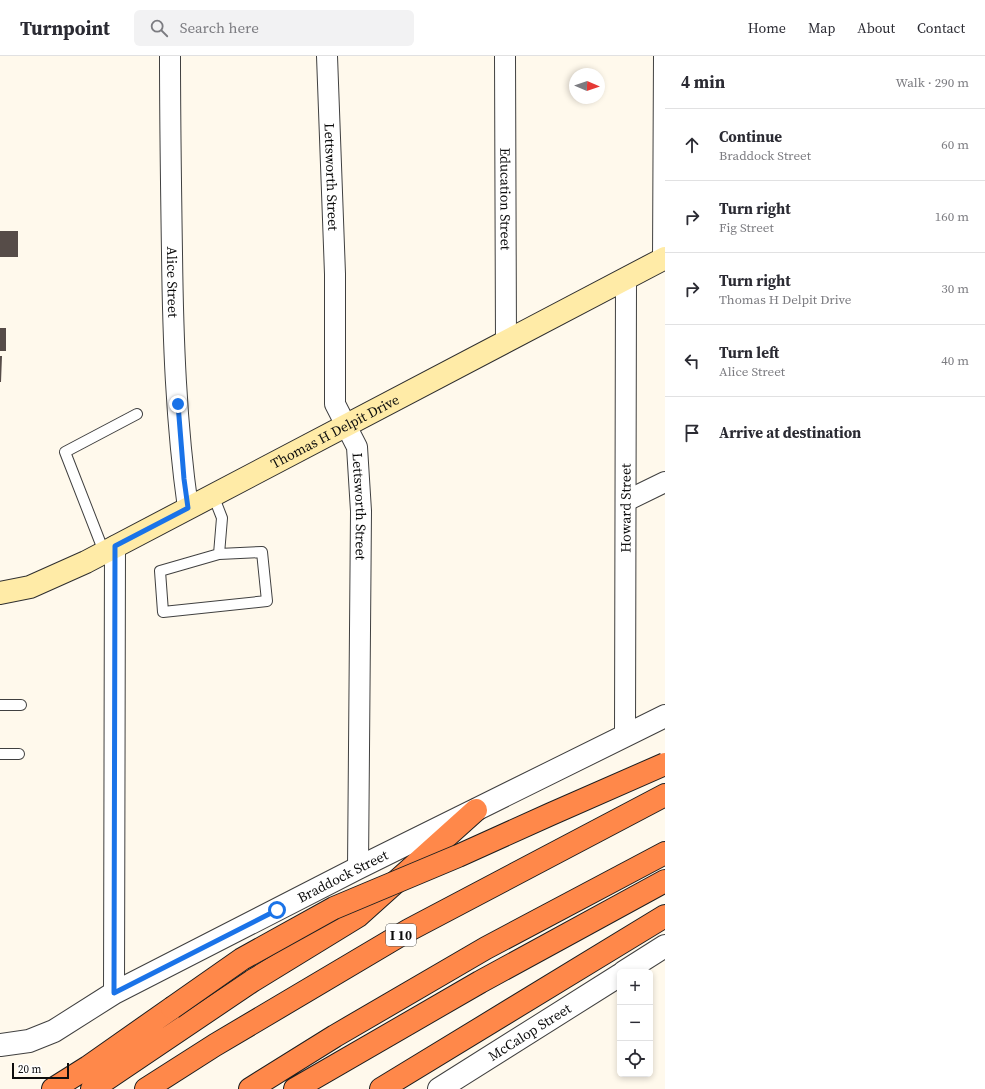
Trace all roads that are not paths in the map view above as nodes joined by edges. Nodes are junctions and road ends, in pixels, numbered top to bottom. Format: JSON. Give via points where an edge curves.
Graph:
{"nodes":[{"id":1,"x":170,"y":56,"type":"edge"},
{"id":2,"x":327,"y":56,"type":"edge"},
{"id":3,"x":505,"y":56,"type":"edge"},
{"id":4,"x":664,"y":56,"type":"edge"},
{"id":5,"x":664,"y":258,"type":"edge"},
{"id":6,"x":626,"y":279,"type":"junction"},
{"id":7,"x":506,"y":342,"type":"junction"},
{"id":8,"x":138,"y":414,"type":"dead end"},
{"id":9,"x":345,"y":426,"type":"junction"},
{"id":10,"x":665,"y":482,"type":"edge"},
{"id":11,"x":213,"y":495,"type":"junction"},
{"id":12,"x":626,"y":501,"type":"junction"},
{"id":13,"x":188,"y":508,"type":"junction"},
{"id":14,"x":110,"y":549,"type":"junction"},
{"id":15,"x":219,"y":554,"type":"junction"},
{"id":16,"x":0,"y":593,"type":"edge"},
{"id":17,"x":0,"y":705,"type":"edge"},
{"id":18,"x":21,"y":705,"type":"dead end"},
{"id":19,"x":665,"y":716,"type":"edge"},
{"id":20,"x":626,"y":736,"type":"junction"},
{"id":21,"x":0,"y":754,"type":"edge"},
{"id":22,"x":18,"y":754,"type":"dead end"},
{"id":23,"x":665,"y":764,"type":"edge"},
{"id":24,"x":665,"y":795,"type":"edge"},
{"id":25,"x":476,"y":810,"type":"junction"},
{"id":26,"x":665,"y":854,"type":"edge"},
{"id":27,"x":358,"y":868,"type":"junction"},
{"id":28,"x":665,"y":881,"type":"edge"},
{"id":29,"x":665,"y":916,"type":"edge"},
{"id":30,"x":665,"y":946,"type":"edge"},
{"id":31,"x":629,"y":969,"type":"edge"},
{"id":32,"x":617,"y":977,"type":"edge"},
{"id":33,"x":114,"y":993,"type":"junction"},
{"id":34,"x":0,"y":1045,"type":"edge"},
{"id":35,"x":53,"y":1089,"type":"edge"},
{"id":36,"x":92,"y":1089,"type":"edge"},
{"id":37,"x":146,"y":1089,"type":"edge"},
{"id":38,"x":250,"y":1089,"type":"edge"},
{"id":39,"x":295,"y":1089,"type":"edge"},
{"id":40,"x":381,"y":1089,"type":"edge"},
{"id":41,"x":439,"y":1089,"type":"edge"}],
"edges":[{"from":1,"to":13,"type":"street","name":"Alice Street","via":[[173,313]]},
{"from":2,"to":9,"type":"street","name":"Lettsworth Street","via":[[335,274],[334,404]]},
{"from":3,"to":7,"type":"street","name":"Education Street"},
{"from":4,"to":5,"type":"street"},
{"from":5,"to":6,"type":"main road","name":"Thomas H Delpit Drive"},
{"from":6,"to":7,"type":"main road","name":"Thomas H Delpit Drive"},
{"from":6,"to":12,"type":"street","name":"Howard Street"},
{"from":7,"to":9,"type":"main road","name":"Thomas H Delpit Drive"},
{"from":8,"to":14,"type":"lane","via":[[64,452]]},
{"from":9,"to":11,"type":"main road","name":"Thomas H Delpit Drive"},
{"from":9,"to":27,"type":"street","name":"Lettsworth Street","via":[[357,447],[361,511]]},
{"from":10,"to":12,"type":"street"},
{"from":11,"to":13,"type":"main road","name":"Thomas H Delpit Drive"},
{"from":11,"to":15,"type":"lane","via":[[222,518]]},
{"from":12,"to":20,"type":"street","name":"Howard Street"},
{"from":13,"to":14,"type":"main road","name":"Thomas H Delpit Drive"},
{"from":14,"to":16,"type":"main road","name":"Thomas H Delpit Drive","via":[[46,581]]},
{"from":14,"to":33,"type":"street"},
{"from":15,"to":15,"type":"lane","via":[[160,571],[163,612],[266,601],[262,552]]},
{"from":17,"to":18,"type":"lane"},
{"from":19,"to":20,"type":"street","name":"Braddock Street"},
{"from":20,"to":25,"type":"street","name":"Braddock Street"},
{"from":21,"to":22,"type":"lane"},
{"from":23,"to":35,"type":"highway","bridge":true,"via":[[334,908],[242,959]]},
{"from":24,"to":37,"type":"highway","number":"I 10","via":[[409,930]]},
{"from":25,"to":27,"type":"street","name":"Braddock Street"},
{"from":25,"to":36,"type":"highway","via":[[358,916],[252,981]]},
{"from":26,"to":38,"type":"highway","via":[[486,948]]},
{"from":27,"to":33,"type":"street","name":"Braddock Street"},
{"from":28,"to":39,"type":"highway","via":[[480,982]]},
{"from":29,"to":40,"type":"highway"},
{"from":30,"to":31,"type":"street"},
{"from":32,"to":41,"type":"street","name":"McCalop Street"},
{"from":33,"to":34,"type":"street","name":"Braddock Street","via":[[54,1031],[29,1041]]}]}
